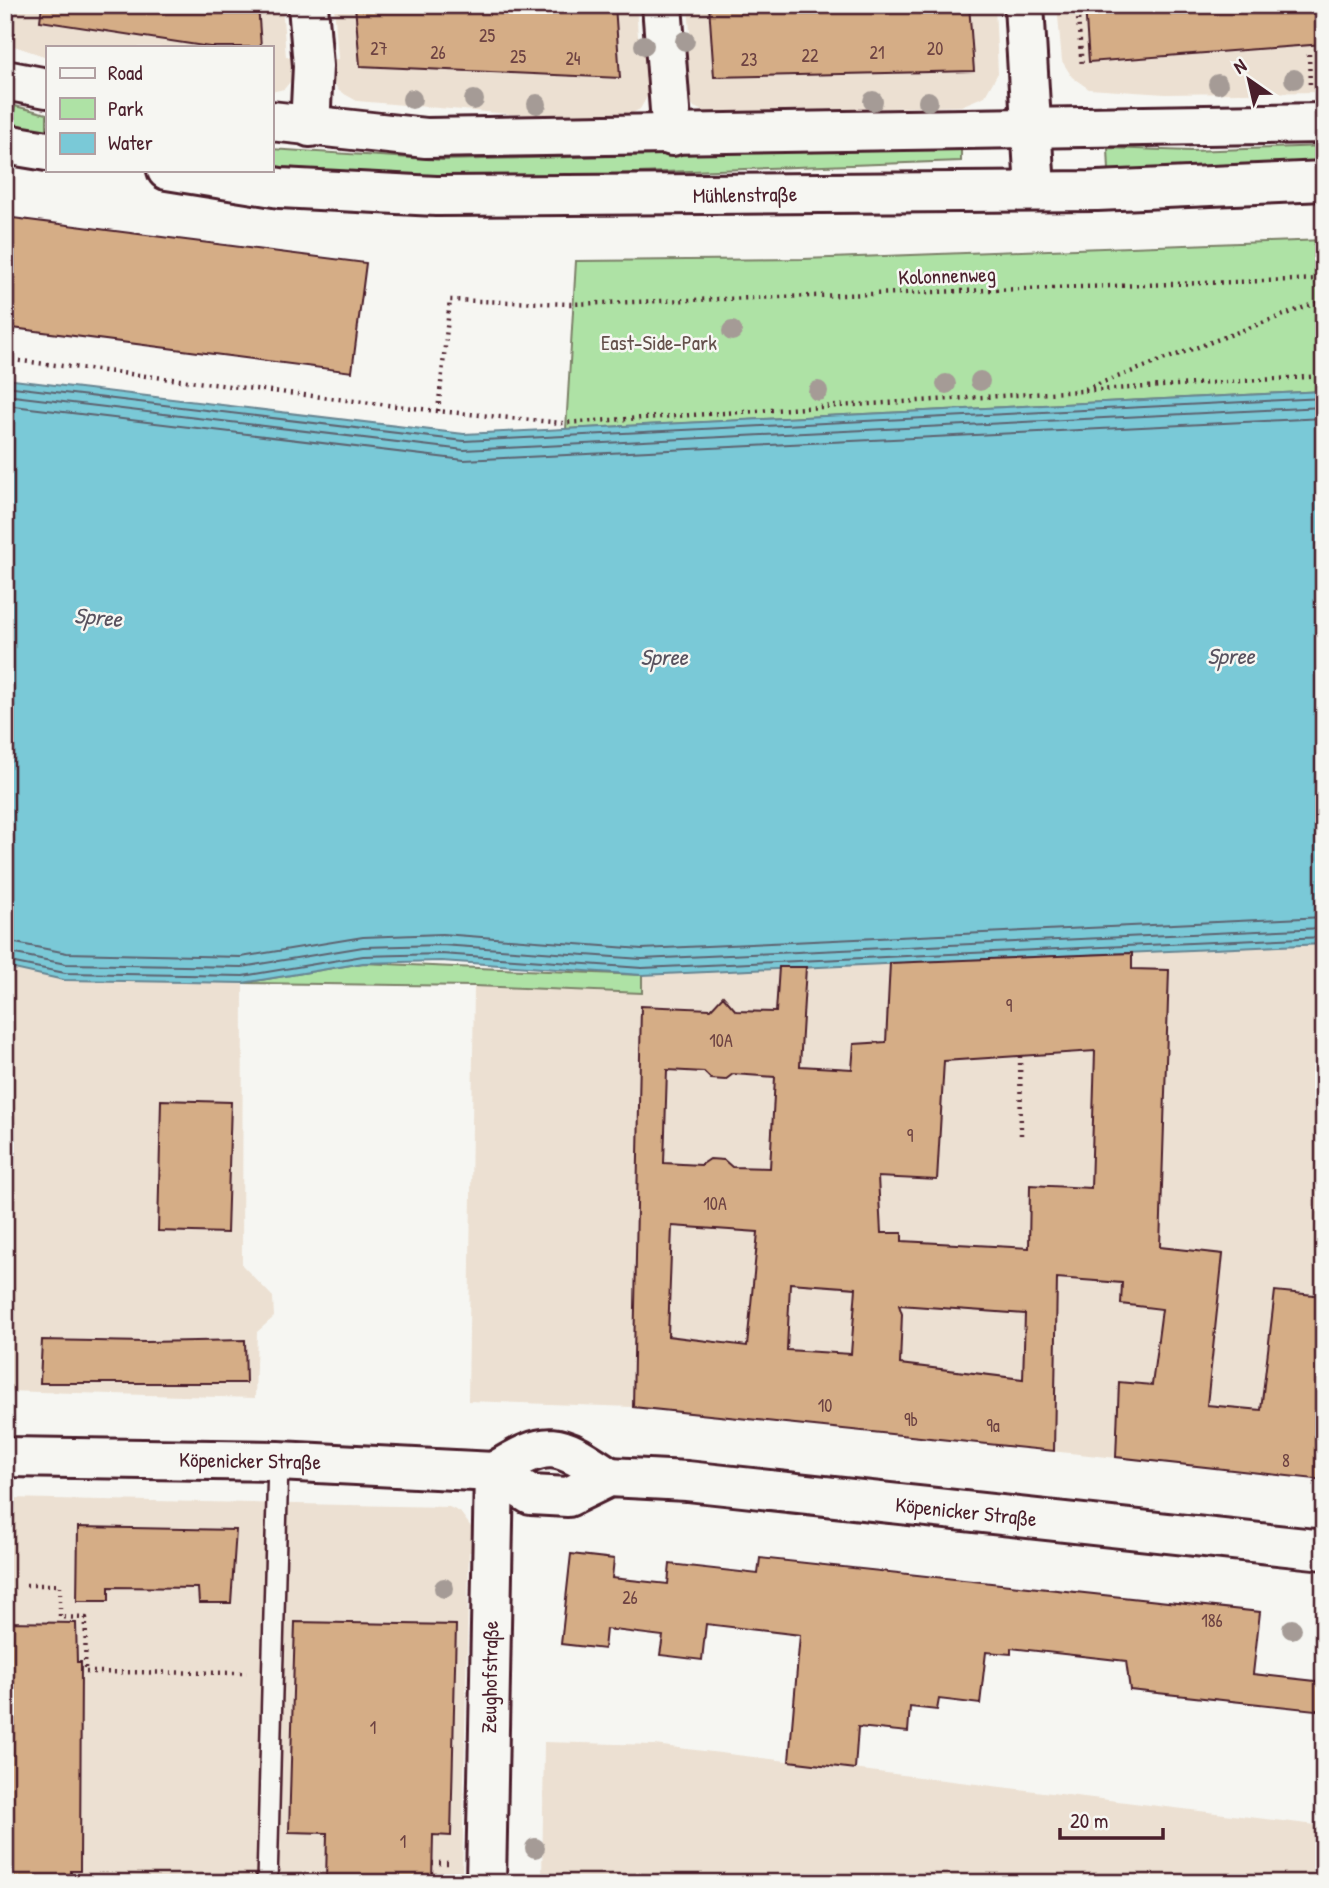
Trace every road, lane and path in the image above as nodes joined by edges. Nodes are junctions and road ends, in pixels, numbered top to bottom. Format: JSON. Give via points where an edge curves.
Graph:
{"nodes":[{"id":1,"x":308,"y":5,"type":"edge"},
{"id":2,"x":662,"y":5,"type":"edge"},
{"id":3,"x":1024,"y":5,"type":"edge"},
{"id":4,"x":1077,"y":5,"type":"edge"},
{"id":5,"x":1309,"y":54,"type":"dead end"},
{"id":6,"x":1082,"y":67,"type":"dead end"},
{"id":7,"x":5,"y":80,"type":"edge"},
{"id":8,"x":1310,"y":87,"type":"dead end"},
{"id":9,"x":46,"y":88,"type":"edge"},
{"id":10,"x":273,"y":121,"type":"edge"},
{"id":11,"x":1324,"y":123,"type":"edge"},
{"id":12,"x":310,"y":127,"type":"junction"},
{"id":13,"x":1032,"y":129,"type":"junction"},
{"id":14,"x":672,"y":136,"type":"junction"},
{"id":15,"x":5,"y":144,"type":"edge"},
{"id":16,"x":46,"y":150,"type":"edge"},
{"id":17,"x":179,"y":172,"type":"edge"},
{"id":18,"x":1324,"y":181,"type":"edge"},
{"id":19,"x":1035,"y":190,"type":"junction"},
{"id":20,"x":1324,"y":279,"type":"edge"},
{"id":21,"x":1324,"y":300,"type":"edge"},
{"id":22,"x":5,"y":359,"type":"edge"},
{"id":23,"x":1324,"y":376,"type":"edge"},
{"id":24,"x":1079,"y":391,"type":"junction"},
{"id":25,"x":438,"y":411,"type":"junction"},
{"id":26,"x":1020,"y":1056,"type":"dead end"},
{"id":27,"x":1021,"y":1135,"type":"dead end"},
{"id":28,"x":5,"y":1457,"type":"edge"},
{"id":29,"x":278,"y":1461,"type":"junction"},
{"id":30,"x":494,"y":1472,"type":"junction"},
{"id":31,"x":1324,"y":1550,"type":"edge"},
{"id":32,"x":26,"y":1585,"type":"dead end"},
{"id":33,"x":272,"y":1673,"type":"junction"},
{"id":34,"x":432,"y":1863,"type":"dead end"},
{"id":35,"x":442,"y":1863,"type":"dead end"},
{"id":36,"x":267,"y":1883,"type":"edge"},
{"id":37,"x":486,"y":1883,"type":"edge"}],
"edges":[{"from":1,"to":12,"type":"main road","via":[[313,66]]},
{"from":2,"to":14,"type":"main road"},
{"from":3,"to":13,"type":"main road"},
{"from":4,"to":6,"type":"path"},
{"from":5,"to":8,"type":"path"},
{"from":7,"to":9,"type":"main road"},
{"from":10,"to":12,"type":"main road"},
{"from":11,"to":13,"type":"main road"},
{"from":12,"to":14,"type":"main road","via":[[426,138]]},
{"from":13,"to":14,"type":"main road"},
{"from":13,"to":19,"type":"main road"},
{"from":15,"to":16,"type":"main road"},
{"from":17,"to":19,"type":"main road","name":"Mühlenstraße","via":[[279,188],[436,196]]},
{"from":18,"to":19,"type":"main road","name":"Mühlenstraße"},
{"from":20,"to":25,"type":"path","name":"Kolonnenweg","via":[[571,304],[450,300]]},
{"from":21,"to":24,"type":"path"},
{"from":22,"to":25,"type":"path"},
{"from":23,"to":24,"type":"path"},
{"from":24,"to":25,"type":"path","via":[[562,423]]},
{"from":26,"to":27,"type":"path"},
{"from":28,"to":29,"type":"main road","name":"Köpenicker Straße"},
{"from":29,"to":30,"type":"main road","name":"Köpenicker Straße"},
{"from":29,"to":33,"type":"lane"},
{"from":30,"to":31,"type":"main road","name":"Köpenicker Straße","via":[[531,1495],[568,1497],[609,1477],[687,1481]]},
{"from":30,"to":37,"type":"main road","name":"Zeughofstraße"},
{"from":32,"to":33,"type":"path","via":[[60,1585],[60,1617],[86,1618],[85,1672]]},
{"from":33,"to":36,"type":"lane"},
{"from":34,"to":35,"type":"path"}]}
